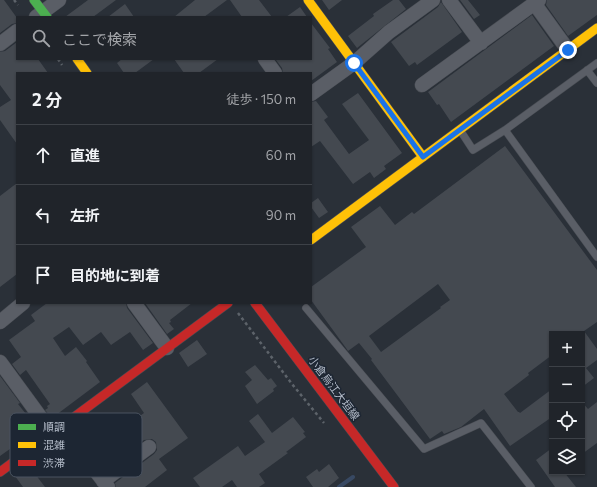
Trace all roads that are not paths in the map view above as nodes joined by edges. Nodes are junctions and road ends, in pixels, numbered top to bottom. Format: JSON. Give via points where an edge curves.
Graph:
{"nodes":[{"id":1,"x":34,"y":0,"type":"edge"},
{"id":2,"x":59,"y":0,"type":"edge"},
{"id":3,"x":308,"y":0,"type":"edge"},
{"id":4,"x":433,"y":0,"type":"edge"},
{"id":5,"x":448,"y":0,"type":"edge"},
{"id":6,"x":536,"y":2,"type":"edge"},
{"id":7,"x":42,"y":15,"type":"edge"},
{"id":8,"x":597,"y":28,"type":"edge"},
{"id":9,"x":16,"y":32,"type":"edge"},
{"id":10,"x":481,"y":43,"type":"junction"},
{"id":11,"x":0,"y":44,"type":"edge"},
{"id":12,"x":568,"y":50,"type":"junction"},
{"id":13,"x":78,"y":60,"type":"edge"},
{"id":14,"x":266,"y":60,"type":"edge"},
{"id":15,"x":354,"y":63,"type":"junction"},
{"id":16,"x":597,"y":63,"type":"edge"},
{"id":17,"x":587,"y":70,"type":"junction"},
{"id":18,"x":86,"y":72,"type":"edge"},
{"id":19,"x":274,"y":72,"type":"edge"},
{"id":20,"x":597,"y":83,"type":"edge"},
{"id":21,"x":422,"y":85,"type":"dead end"},
{"id":22,"x":312,"y":93,"type":"edge"},
{"id":23,"x":460,"y":130,"type":"junction"},
{"id":24,"x":505,"y":130,"type":"junction"},
{"id":25,"x":423,"y":157,"type":"junction"},
{"id":26,"x":312,"y":239,"type":"edge"},
{"id":27,"x":597,"y":257,"type":"edge"},
{"id":28,"x":22,"y":304,"type":"edge"},
{"id":29,"x":135,"y":304,"type":"edge"},
{"id":30,"x":227,"y":304,"type":"edge"},
{"id":31,"x":256,"y":304,"type":"edge"},
{"id":32,"x":306,"y":308,"type":"dead end"},
{"id":33,"x":0,"y":322,"type":"edge"},
{"id":34,"x":167,"y":348,"type":"junction"},
{"id":35,"x":0,"y":362,"type":"edge"},
{"id":36,"x":43,"y":413,"type":"edge"},
{"id":37,"x":79,"y":413,"type":"edge"},
{"id":38,"x":149,"y":447,"type":"dead end"},
{"id":39,"x":142,"y":453,"type":"edge"},
{"id":40,"x":10,"y":464,"type":"edge"},
{"id":41,"x":0,"y":472,"type":"edge"},
{"id":42,"x":114,"y":477,"type":"edge"},
{"id":43,"x":106,"y":484,"type":"edge"},
{"id":44,"x":394,"y":487,"type":"edge"},
{"id":45,"x":531,"y":487,"type":"edge"}],
"edges":[{"from":1,"to":7,"type":"street"},
{"from":2,"to":7,"type":"street"},
{"from":3,"to":15,"type":"street"},
{"from":4,"to":15,"type":"street"},
{"from":5,"to":10,"type":"street"},
{"from":6,"to":10,"type":"street"},
{"from":6,"to":12,"type":"street"},
{"from":8,"to":12,"type":"street"},
{"from":9,"to":11,"type":"street"},
{"from":10,"to":21,"type":"street"},
{"from":12,"to":23,"type":"street"},
{"from":13,"to":18,"type":"street"},
{"from":14,"to":19,"type":"street"},
{"from":15,"to":22,"type":"street"},
{"from":15,"to":25,"type":"street"},
{"from":16,"to":17,"type":"lane"},
{"from":17,"to":20,"type":"lane"},
{"from":17,"to":24,"type":"lane"},
{"from":23,"to":24,"type":"lane","via":[[473,150]]},
{"from":23,"to":25,"type":"street"},
{"from":24,"to":27,"type":"lane"},
{"from":25,"to":26,"type":"street"},
{"from":28,"to":33,"type":"street"},
{"from":29,"to":34,"type":"street"},
{"from":30,"to":34,"type":"street"},
{"from":31,"to":44,"type":"street","name":"小倉烏江大垣線"},
{"from":32,"to":45,"type":"lane","via":[[424,449],[480,423]]},
{"from":34,"to":37,"type":"street"},
{"from":35,"to":36,"type":"street"},
{"from":38,"to":39,"type":"street"},
{"from":40,"to":41,"type":"street"},
{"from":42,"to":43,"type":"street"}]}
